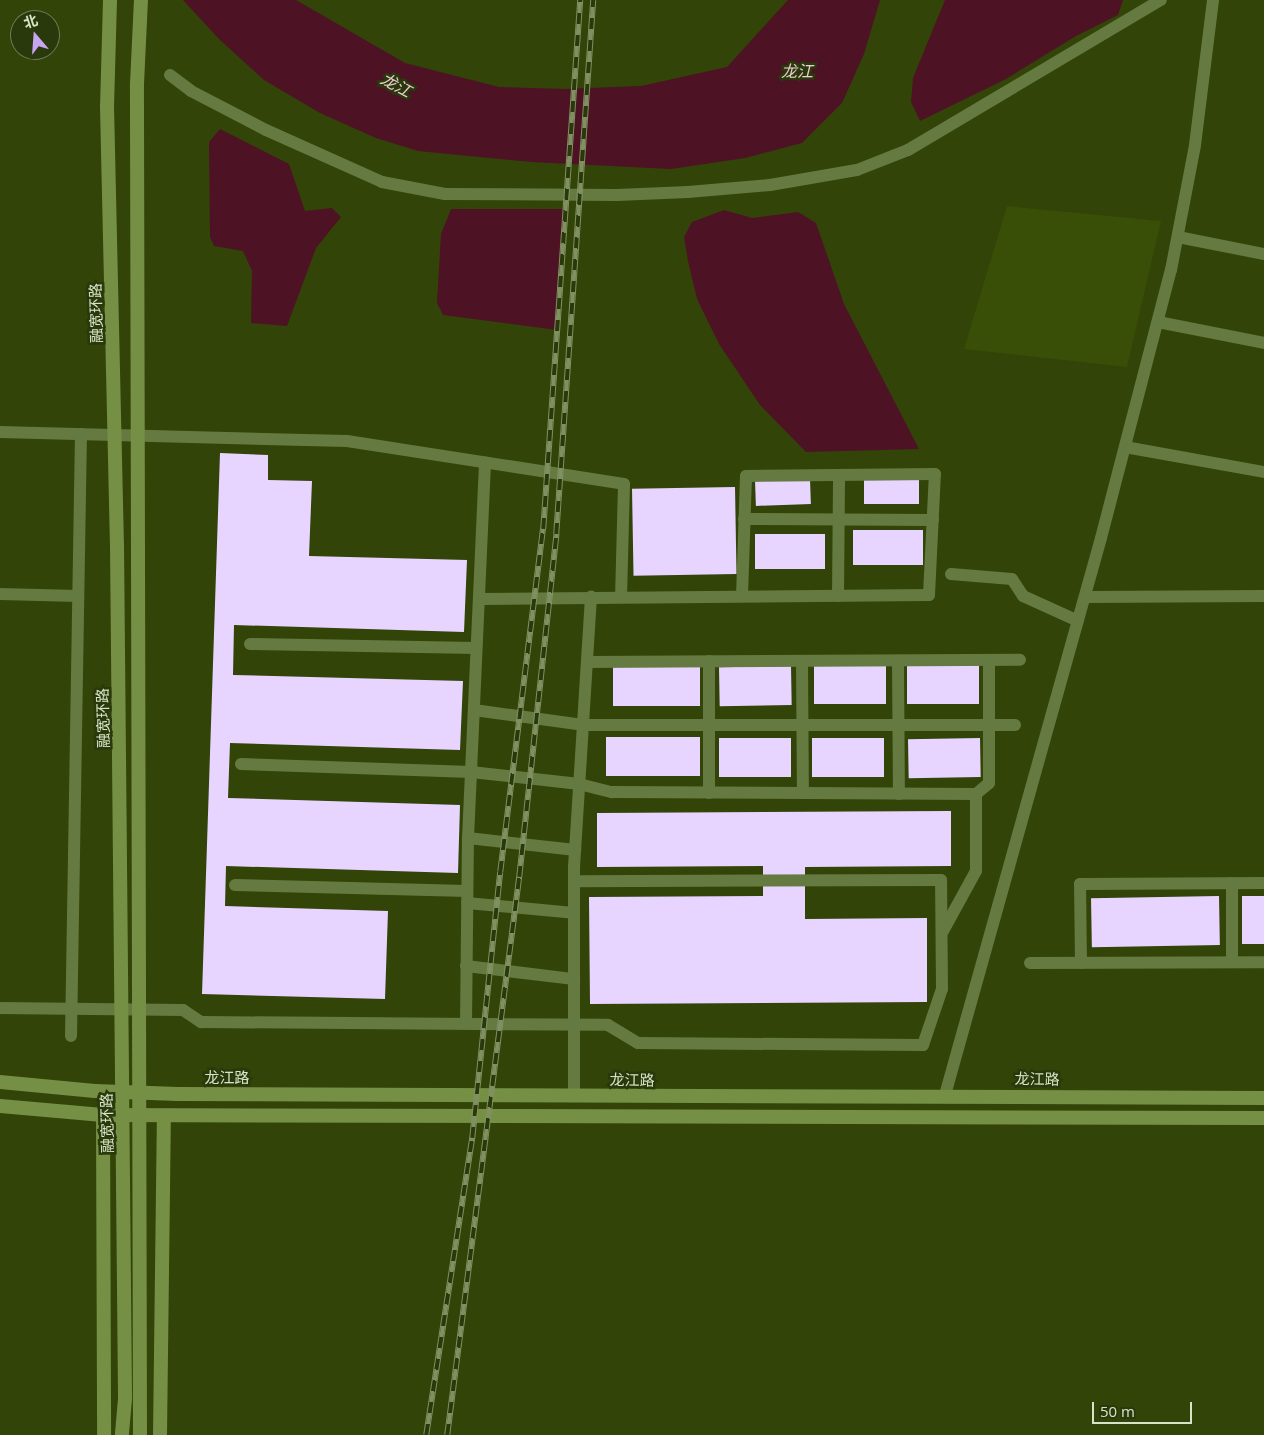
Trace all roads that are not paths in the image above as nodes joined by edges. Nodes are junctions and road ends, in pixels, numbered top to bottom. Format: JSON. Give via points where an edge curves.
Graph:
{"nodes":[{"id":1,"x":110,"y":0,"type":"edge"},
{"id":2,"x":141,"y":0,"type":"edge"},
{"id":3,"x":1161,"y":0,"type":"edge"},
{"id":4,"x":1213,"y":0,"type":"edge"},
{"id":5,"x":170,"y":75,"type":"dead end"},
{"id":6,"x":1178,"y":237,"type":"junction"},
{"id":7,"x":1264,"y":254,"type":"edge"},
{"id":8,"x":1158,"y":322,"type":"junction"},
{"id":9,"x":1264,"y":343,"type":"edge"},
{"id":10,"x":0,"y":432,"type":"edge"},
{"id":11,"x":81,"y":434,"type":"junction"},
{"id":12,"x":1125,"y":447,"type":"junction"},
{"id":13,"x":485,"y":462,"type":"junction"},
{"id":14,"x":1264,"y":472,"type":"edge"},
{"id":15,"x":839,"y":475,"type":"junction"},
{"id":16,"x":744,"y":519,"type":"junction"},
{"id":17,"x":839,"y":520,"type":"junction"},
{"id":18,"x":933,"y":520,"type":"junction"},
{"id":19,"x":951,"y":574,"type":"dead end"},
{"id":20,"x":0,"y":594,"type":"edge"},
{"id":21,"x":78,"y":596,"type":"junction"},
{"id":22,"x":742,"y":596,"type":"junction"},
{"id":23,"x":838,"y":596,"type":"junction"},
{"id":24,"x":1085,"y":596,"type":"junction"},
{"id":25,"x":1264,"y":596,"type":"edge"},
{"id":26,"x":621,"y":597,"type":"junction"},
{"id":27,"x":591,"y":598,"type":"junction"},
{"id":28,"x":479,"y":599,"type":"junction"},
{"id":29,"x":1078,"y":621,"type":"junction"},
{"id":30,"x":250,"y":644,"type":"dead end"},
{"id":31,"x":476,"y":648,"type":"junction"},
{"id":32,"x":989,"y":660,"type":"junction"},
{"id":33,"x":1020,"y":660,"type":"dead end"},
{"id":34,"x":709,"y":661,"type":"junction"},
{"id":35,"x":802,"y":661,"type":"junction"},
{"id":36,"x":898,"y":661,"type":"junction"},
{"id":37,"x":587,"y":662,"type":"junction"},
{"id":38,"x":474,"y":710,"type":"junction"},
{"id":39,"x":583,"y":724,"type":"junction"},
{"id":40,"x":709,"y":725,"type":"junction"},
{"id":41,"x":802,"y":725,"type":"junction"},
{"id":42,"x":898,"y":725,"type":"junction"},
{"id":43,"x":989,"y":725,"type":"junction"},
{"id":44,"x":1015,"y":725,"type":"dead end"},
{"id":45,"x":241,"y":764,"type":"dead end"},
{"id":46,"x":471,"y":772,"type":"junction"},
{"id":47,"x":579,"y":784,"type":"junction"},
{"id":48,"x":708,"y":793,"type":"junction"},
{"id":49,"x":802,"y":793,"type":"junction"},
{"id":50,"x":899,"y":794,"type":"junction"},
{"id":51,"x":976,"y":794,"type":"junction"},
{"id":52,"x":468,"y":838,"type":"junction"},
{"id":53,"x":575,"y":850,"type":"junction"},
{"id":54,"x":574,"y":881,"type":"junction"},
{"id":55,"x":1232,"y":883,"type":"junction"},
{"id":56,"x":1264,"y":883,"type":"edge"},
{"id":57,"x":236,"y":885,"type":"dead end"},
{"id":58,"x":467,"y":897,"type":"junction"},
{"id":59,"x":574,"y":914,"type":"junction"},
{"id":60,"x":942,"y":933,"type":"junction"},
{"id":61,"x":1232,"y":962,"type":"junction"},
{"id":62,"x":1264,"y":962,"type":"edge"},
{"id":63,"x":1030,"y":963,"type":"dead end"},
{"id":64,"x":1080,"y":963,"type":"junction"},
{"id":65,"x":466,"y":966,"type":"junction"},
{"id":66,"x":574,"y":978,"type":"junction"},
{"id":67,"x":0,"y":1008,"type":"edge"},
{"id":68,"x":71,"y":1008,"type":"junction"},
{"id":69,"x":466,"y":1024,"type":"junction"},
{"id":70,"x":574,"y":1025,"type":"junction"},
{"id":71,"x":71,"y":1036,"type":"dead end"},
{"id":72,"x":0,"y":1082,"type":"edge"},
{"id":73,"x":574,"y":1095,"type":"junction"},
{"id":74,"x":944,"y":1095,"type":"junction"},
{"id":75,"x":1264,"y":1098,"type":"edge"},
{"id":76,"x":0,"y":1106,"type":"edge"},
{"id":77,"x":103,"y":1115,"type":"junction"},
{"id":78,"x":164,"y":1116,"type":"junction"},
{"id":79,"x":1264,"y":1118,"type":"edge"},
{"id":80,"x":104,"y":1435,"type":"edge"},
{"id":81,"x":122,"y":1435,"type":"edge"},
{"id":82,"x":140,"y":1435,"type":"edge"},
{"id":83,"x":160,"y":1435,"type":"edge"}],
"edges":[{"from":1,"to":81,"type":"main road","name":"融宽环路","via":[[107,106],[118,575],[125,1399]]},
{"from":2,"to":82,"type":"main road","via":[[137,84]]},
{"from":3,"to":5,"type":"street","via":[[908,150],[857,170],[770,184],[688,192],[444,194],[382,182],[266,130],[191,91]]},
{"from":4,"to":6,"type":"street","via":[[1195,145]]},
{"from":6,"to":7,"type":"street"},
{"from":6,"to":8,"type":"street"},
{"from":8,"to":9,"type":"street"},
{"from":8,"to":12,"type":"street"},
{"from":10,"to":11,"type":"street"},
{"from":11,"to":13,"type":"street","via":[[347,441]]},
{"from":11,"to":21,"type":"street"},
{"from":12,"to":14,"type":"street"},
{"from":12,"to":24,"type":"street"},
{"from":13,"to":26,"type":"street","via":[[624,484]]},
{"from":13,"to":28,"type":"street"},
{"from":15,"to":16,"type":"street","via":[[746,476]]},
{"from":15,"to":17,"type":"street"},
{"from":15,"to":18,"type":"street","via":[[935,474]]},
{"from":16,"to":17,"type":"street"},
{"from":16,"to":22,"type":"street"},
{"from":17,"to":18,"type":"street"},
{"from":17,"to":23,"type":"street"},
{"from":18,"to":23,"type":"street","via":[[929,595]]},
{"from":19,"to":29,"type":"street","via":[[1012,579],[1023,596]]},
{"from":20,"to":21,"type":"street"},
{"from":21,"to":68,"type":"street"},
{"from":22,"to":23,"type":"street"},
{"from":22,"to":26,"type":"street"},
{"from":24,"to":25,"type":"street"},
{"from":24,"to":29,"type":"street"},
{"from":26,"to":27,"type":"street"},
{"from":27,"to":28,"type":"street"},
{"from":27,"to":37,"type":"street"},
{"from":28,"to":31,"type":"street"},
{"from":29,"to":74,"type":"street"},
{"from":30,"to":31,"type":"street"},
{"from":31,"to":38,"type":"street"},
{"from":32,"to":33,"type":"street"},
{"from":32,"to":36,"type":"street"},
{"from":32,"to":43,"type":"street"},
{"from":34,"to":35,"type":"street"},
{"from":34,"to":37,"type":"street"},
{"from":34,"to":40,"type":"street"},
{"from":35,"to":36,"type":"street"},
{"from":35,"to":41,"type":"street"},
{"from":36,"to":42,"type":"street"},
{"from":37,"to":39,"type":"street"},
{"from":38,"to":39,"type":"street"},
{"from":38,"to":46,"type":"street"},
{"from":39,"to":40,"type":"street"},
{"from":39,"to":47,"type":"street"},
{"from":40,"to":41,"type":"street"},
{"from":40,"to":48,"type":"street"},
{"from":41,"to":42,"type":"street"},
{"from":41,"to":49,"type":"street"},
{"from":42,"to":43,"type":"street"},
{"from":42,"to":50,"type":"street"},
{"from":43,"to":44,"type":"street"},
{"from":43,"to":51,"type":"street","via":[[989,783]]},
{"from":45,"to":46,"type":"street"},
{"from":46,"to":47,"type":"street"},
{"from":46,"to":52,"type":"street"},
{"from":47,"to":48,"type":"street","via":[[612,792]]},
{"from":47,"to":53,"type":"street"},
{"from":48,"to":49,"type":"street"},
{"from":49,"to":50,"type":"street"},
{"from":50,"to":51,"type":"street"},
{"from":51,"to":60,"type":"street","via":[[976,871]]},
{"from":52,"to":53,"type":"street"},
{"from":52,"to":58,"type":"street"},
{"from":53,"to":54,"type":"street"},
{"from":54,"to":59,"type":"street"},
{"from":54,"to":60,"type":"street","via":[[941,880]]},
{"from":55,"to":56,"type":"street"},
{"from":55,"to":61,"type":"street"},
{"from":55,"to":64,"type":"street","via":[[1080,884]]},
{"from":57,"to":58,"type":"street"},
{"from":58,"to":59,"type":"street"},
{"from":58,"to":65,"type":"street"},
{"from":59,"to":66,"type":"street"},
{"from":60,"to":70,"type":"street","via":[[942,990],[923,1045],[638,1043],[608,1025]]},
{"from":61,"to":62,"type":"street"},
{"from":61,"to":64,"type":"street"},
{"from":63,"to":64,"type":"street"},
{"from":65,"to":66,"type":"street"},
{"from":65,"to":69,"type":"street"},
{"from":66,"to":70,"type":"street"},
{"from":67,"to":68,"type":"street"},
{"from":68,"to":69,"type":"street","via":[[183,1010],[201,1022]]},
{"from":68,"to":71,"type":"street"},
{"from":69,"to":70,"type":"street"},
{"from":70,"to":73,"type":"street"},
{"from":72,"to":73,"type":"main road","name":"龙江路","via":[[150,1094]]},
{"from":73,"to":74,"type":"main road","name":"龙江路"},
{"from":74,"to":75,"type":"main road","name":"龙江路"},
{"from":76,"to":77,"type":"main road"},
{"from":77,"to":78,"type":"main road"},
{"from":77,"to":80,"type":"main road"},
{"from":78,"to":79,"type":"main road","via":[[669,1114]]},
{"from":78,"to":83,"type":"main road"}]}
